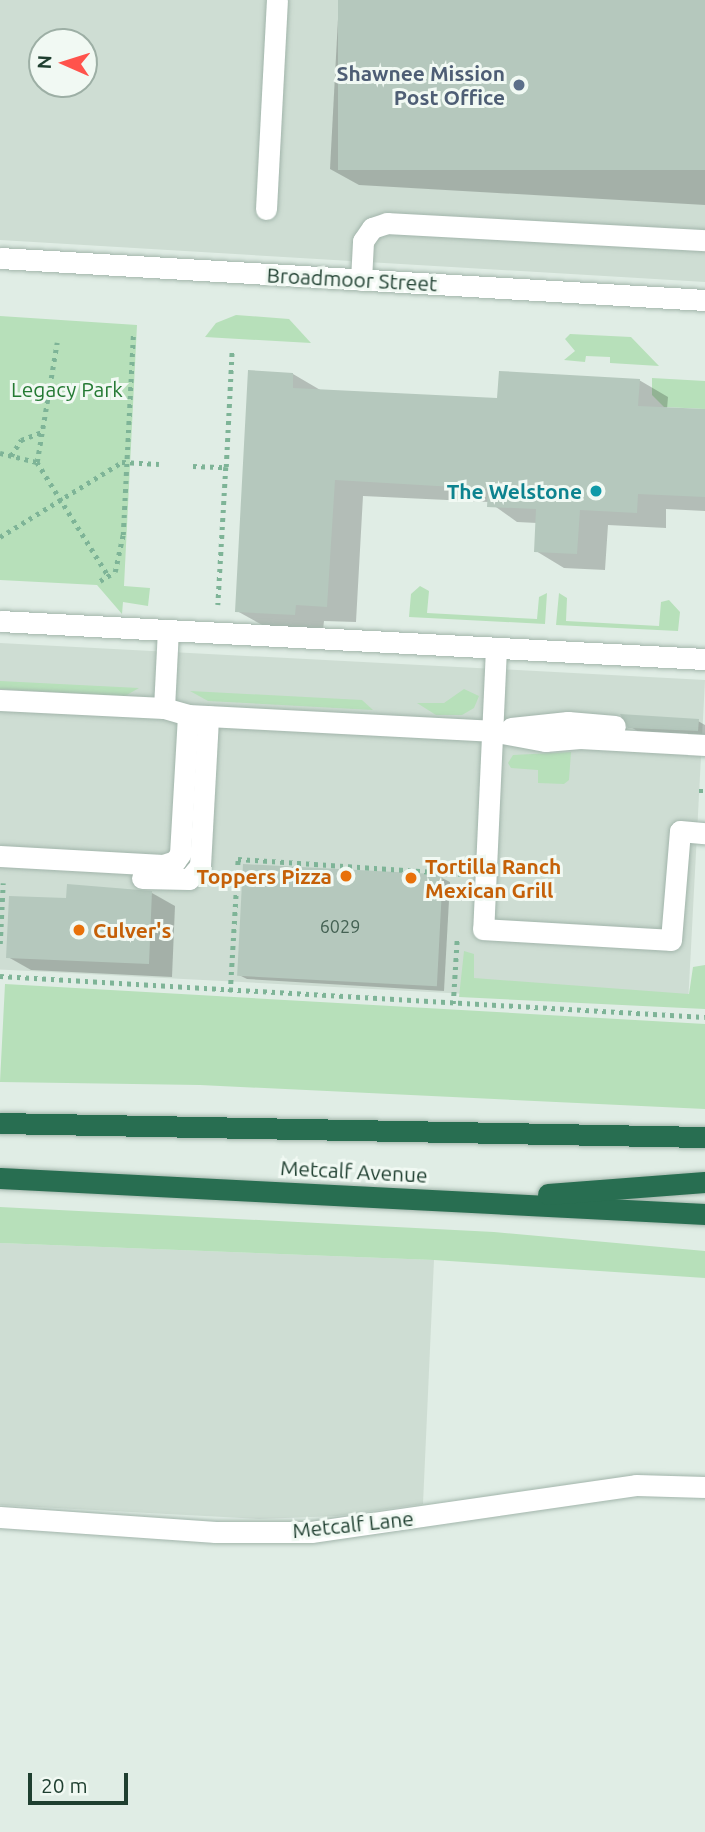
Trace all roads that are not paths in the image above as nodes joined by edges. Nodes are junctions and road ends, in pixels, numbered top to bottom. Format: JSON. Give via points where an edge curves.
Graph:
{"nodes":[{"id":1,"x":277,"y":0,"type":"edge"},
{"id":2,"x":266,"y":209,"type":"dead end"},
{"id":3,"x":705,"y":240,"type":"edge"},
{"id":4,"x":0,"y":258,"type":"edge"},
{"id":5,"x":361,"y":280,"type":"junction"},
{"id":6,"x":705,"y":300,"type":"edge"},
{"id":7,"x":0,"y":621,"type":"edge"},
{"id":8,"x":168,"y":630,"type":"junction"},
{"id":9,"x":496,"y":648,"type":"junction"},
{"id":10,"x":705,"y":659,"type":"edge"},
{"id":11,"x":0,"y":700,"type":"edge"},
{"id":12,"x":164,"y":708,"type":"junction"},
{"id":13,"x":198,"y":715,"type":"junction"},
{"id":14,"x":491,"y":731,"type":"junction"},
{"id":15,"x":705,"y":732,"type":"edge"},
{"id":16,"x":705,"y":745,"type":"edge"},
{"id":17,"x":705,"y":833,"type":"edge"},
{"id":18,"x":0,"y":856,"type":"edge"},
{"id":19,"x":42,"y":859,"type":"junction"},
{"id":20,"x":0,"y":1122,"type":"edge"},
{"id":21,"x":705,"y":1137,"type":"edge"},
{"id":22,"x":0,"y":1178,"type":"edge"},
{"id":23,"x":705,"y":1182,"type":"edge"},
{"id":24,"x":462,"y":1201,"type":"junction"},
{"id":25,"x":705,"y":1214,"type":"edge"},
{"id":26,"x":705,"y":1487,"type":"edge"},
{"id":27,"x":0,"y":1517,"type":"edge"}],
"edges":[{"from":1,"to":2,"type":"street"},
{"from":3,"to":5,"type":"street","via":[[387,223],[372,228],[363,241]]},
{"from":4,"to":5,"type":"street","name":"Broadmoor Street"},
{"from":5,"to":6,"type":"street","name":"Broadmoor Street"},
{"from":7,"to":8,"type":"street"},
{"from":8,"to":9,"type":"street"},
{"from":8,"to":12,"type":"street"},
{"from":9,"to":10,"type":"street"},
{"from":9,"to":14,"type":"street"},
{"from":11,"to":12,"type":"street"},
{"from":12,"to":13,"type":"street"},
{"from":13,"to":14,"type":"street"},
{"from":13,"to":19,"type":"street","via":[[180,854],[163,865]]},
{"from":13,"to":19,"type":"street","via":[[196,874],[182,880],[58,874]]},
{"from":14,"to":15,"type":"street","via":[[568,722]]},
{"from":14,"to":16,"type":"street","via":[[545,741],[580,738]]},
{"from":14,"to":17,"type":"street","via":[[483,929],[671,940],[680,831]]},
{"from":18,"to":19,"type":"street"},
{"from":20,"to":21,"type":"highway","name":"Metcalf Avenue"},
{"from":22,"to":24,"type":"highway","name":"Metcalf Avenue"},
{"from":23,"to":24,"type":"highway"},
{"from":24,"to":25,"type":"highway","name":"Metcalf Avenue"},
{"from":26,"to":27,"type":"street","name":"Metcalf Lane","via":[[636,1485],[311,1532],[215,1532]]}]}
